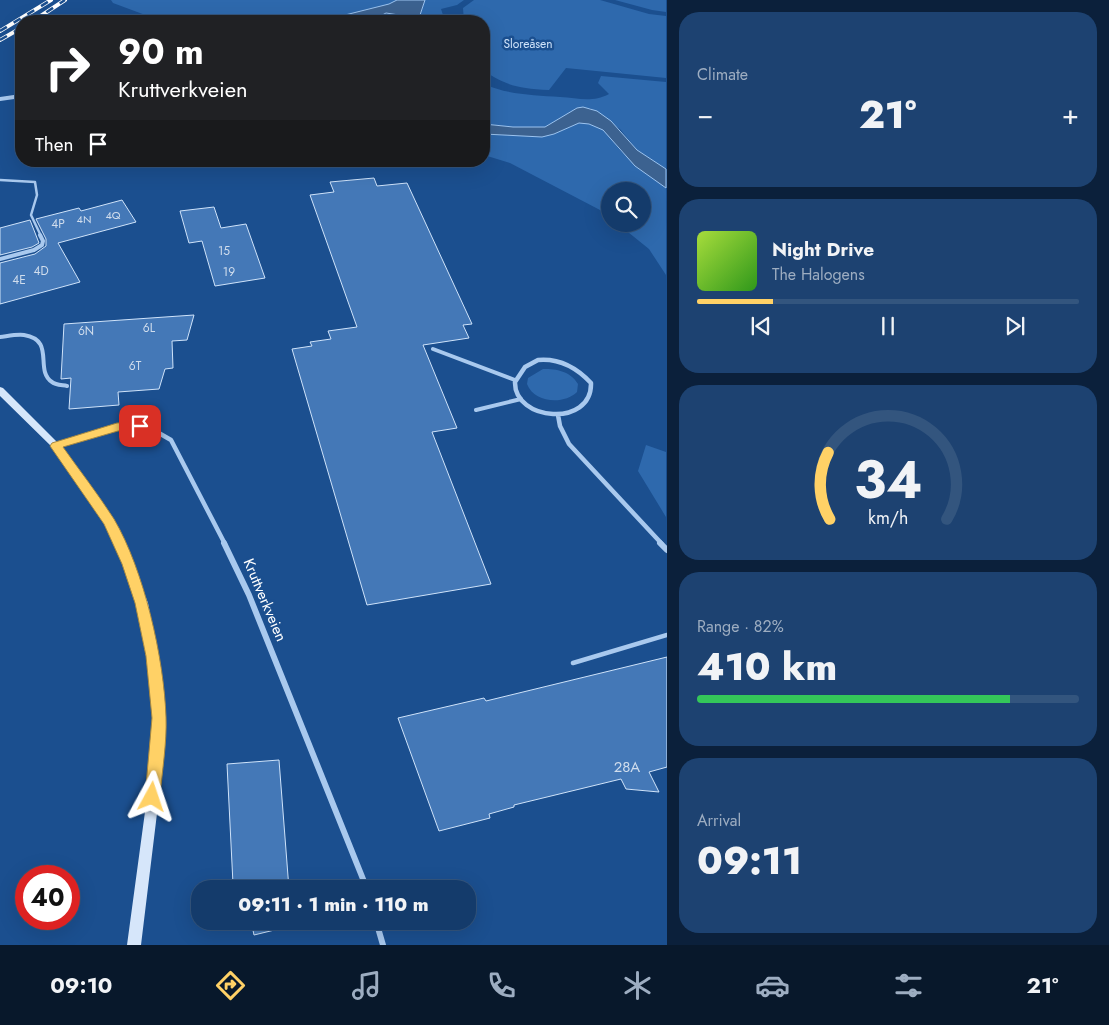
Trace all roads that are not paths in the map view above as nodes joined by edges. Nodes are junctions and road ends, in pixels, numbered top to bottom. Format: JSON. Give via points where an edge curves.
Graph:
{"nodes":[{"id":1,"x":15,"y":97,"type":"edge"},
{"id":2,"x":0,"y":99,"type":"edge"},
{"id":3,"x":0,"y":180,"type":"edge"},
{"id":4,"x":0,"y":259,"type":"edge"},
{"id":5,"x":0,"y":337,"type":"edge"},
{"id":6,"x":433,"y":349,"type":"dead end"},
{"id":7,"x":515,"y":380,"type":"junction"},
{"id":8,"x":67,"y":386,"type":"dead end"},
{"id":9,"x":0,"y":390,"type":"edge"},
{"id":10,"x":521,"y":399,"type":"junction"},
{"id":11,"x":476,"y":410,"type":"dead end"},
{"id":12,"x":558,"y":415,"type":"junction"},
{"id":13,"x":56,"y":446,"type":"junction"},
{"id":14,"x":666,"y":550,"type":"edge"},
{"id":15,"x":666,"y":635,"type":"edge"},
{"id":16,"x":573,"y":664,"type":"dead end"},
{"id":17,"x":363,"y":880,"type":"edge"},
{"id":18,"x":379,"y":930,"type":"edge"},
{"id":19,"x":134,"y":945,"type":"edge"},
{"id":20,"x":383,"y":945,"type":"edge"}],
"edges":[{"from":1,"to":2,"type":"street"},
{"from":3,"to":4,"type":"lane","via":[[35,182],[37,194],[31,215],[43,241],[34,250]]},
{"from":5,"to":8,"type":"lane","via":[[22,335],[40,340],[44,347],[47,380],[54,386]]},
{"from":6,"to":7,"type":"lane"},
{"from":7,"to":10,"type":"street"},
{"from":7,"to":12,"type":"street","via":[[526,366],[537,361],[555,360],[579,370],[591,383],[592,391],[571,412]]},
{"from":9,"to":13,"type":"street"},
{"from":10,"to":11,"type":"lane"},
{"from":10,"to":12,"type":"street","via":[[529,406]]},
{"from":12,"to":14,"type":"street","via":[[569,444]]},
{"from":13,"to":17,"type":"street","name":"Kruttverkveien","via":[[86,435],[130,426],[150,428],[171,440],[249,595]]},
{"from":13,"to":19,"type":"street","via":[[109,522],[142,603],[152,656],[159,718]]},
{"from":15,"to":16,"type":"lane"},
{"from":18,"to":20,"type":"street"}]}
